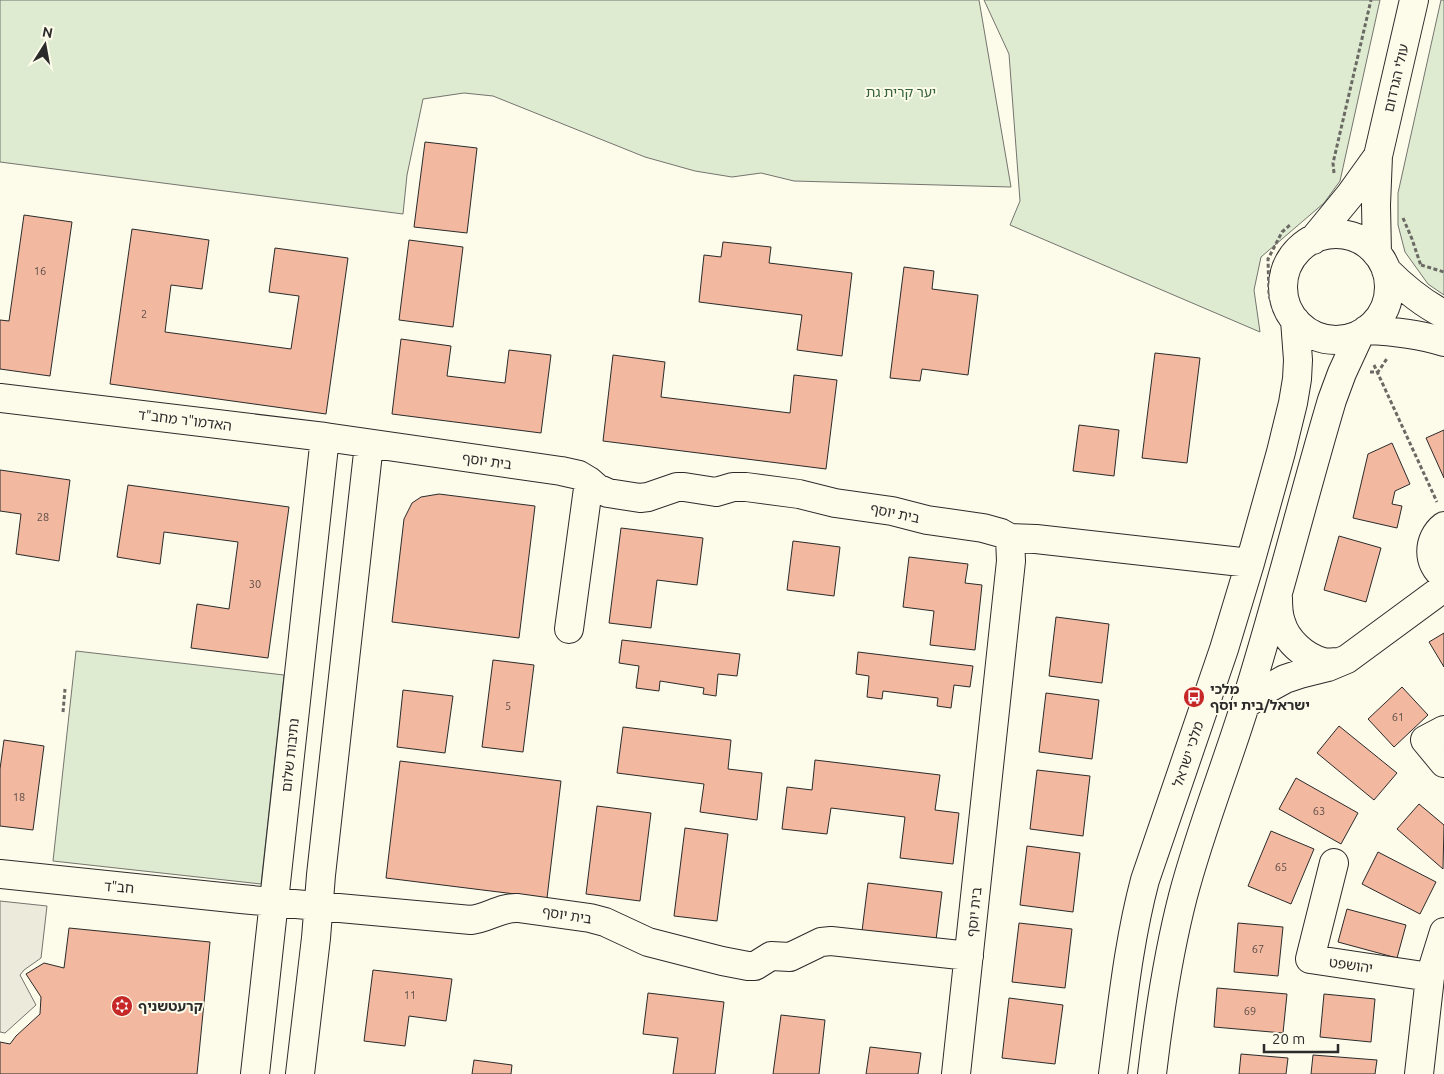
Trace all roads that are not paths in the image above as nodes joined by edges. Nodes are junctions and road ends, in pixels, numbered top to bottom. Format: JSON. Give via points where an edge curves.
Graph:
{"nodes":[{"id":1,"x":1414,"y":0,"type":"edge"},
{"id":2,"x":1378,"y":156,"type":"junction"},
{"id":3,"x":1305,"y":230,"type":"junction"},
{"id":4,"x":1381,"y":262,"type":"junction"},
{"id":5,"x":1444,"y":314,"type":"edge"},
{"id":6,"x":1285,"y":316,"type":"junction"},
{"id":7,"x":1363,"y":332,"type":"junction"},
{"id":8,"x":1444,"y":342,"type":"edge"},
{"id":9,"x":0,"y":398,"type":"edge"},
{"id":10,"x":325,"y":437,"type":"junction"},
{"id":11,"x":369,"y":444,"type":"junction"},
{"id":12,"x":589,"y":481,"type":"junction"},
{"id":13,"x":1442,"y":517,"type":"edge"},
{"id":14,"x":1010,"y":538,"type":"junction"},
{"id":15,"x":1250,"y":563,"type":"junction"},
{"id":16,"x":1444,"y":576,"type":"edge"},
{"id":17,"x":1444,"y":586,"type":"edge"},
{"id":18,"x":1277,"y":594,"type":"junction"},
{"id":19,"x":569,"y":629,"type":"dead end"},
{"id":20,"x":1339,"y":662,"type":"junction"},
{"id":21,"x":1245,"y":705,"type":"junction"},
{"id":22,"x":1444,"y":730,"type":"edge"},
{"id":23,"x":1444,"y":763,"type":"edge"},
{"id":24,"x":1334,"y":862,"type":"dead end"},
{"id":25,"x":0,"y":874,"type":"edge"},
{"id":26,"x":274,"y":902,"type":"junction"},
{"id":27,"x":319,"y":906,"type":"junction"},
{"id":28,"x":1444,"y":932,"type":"edge"},
{"id":29,"x":969,"y":956,"type":"junction"},
{"id":30,"x":1430,"y":977,"type":"junction"},
{"id":31,"x":255,"y":1074,"type":"edge"},
{"id":32,"x":300,"y":1074,"type":"edge"},
{"id":33,"x":956,"y":1074,"type":"edge"},
{"id":34,"x":1113,"y":1074,"type":"edge"},
{"id":35,"x":1152,"y":1074,"type":"edge"},
{"id":36,"x":1419,"y":1074,"type":"edge"}],
"edges":[{"from":1,"to":2,"type":"street","name":"עולי הגרדום"},
{"from":2,"to":3,"type":"street","name":"עולי הגרדום","via":[[1350,195]]},
{"from":2,"to":4,"type":"street","name":"עולי הגרדום","via":[[1376,205]]},
{"from":3,"to":4,"type":"street","via":[[1348,236],[1364,242]]},
{"from":3,"to":6,"type":"street","via":[[1299,250],[1286,271],[1283,289],[1289,310]]},
{"from":4,"to":5,"type":"street","via":[[1416,298]]},
{"from":4,"to":7,"type":"street","via":[[1389,287],[1386,304],[1378,319]]},
{"from":6,"to":7,"type":"street","via":[[1310,333],[1326,339],[1345,339]]},
{"from":6,"to":15,"type":"street","name":"מלכי ישראל","via":[[1298,360],[1293,403]]},
{"from":7,"to":8,"type":"street","via":[[1405,333]]},
{"from":7,"to":18,"type":"street","via":[[1332,400]]},
{"from":9,"to":10,"type":"street","name":"האדמו\"ר מחב\"ד"},
{"from":10,"to":11,"type":"street","name":"האדמו\"ר מחב\"ד"},
{"from":10,"to":26,"type":"street","name":"נתיבות שלום"},
{"from":11,"to":12,"type":"street","name":"בית יוסף","via":[[561,471],[580,475]]},
{"from":11,"to":27,"type":"street"},
{"from":12,"to":14,"type":"street","name":"בית יוסף","via":[[608,493],[640,498],[677,487],[716,492],[746,487],[799,494],[983,528]]},
{"from":12,"to":19,"type":"street"},
{"from":13,"to":16,"type":"street","via":[[1431,548],[1436,569]]},
{"from":14,"to":15,"type":"street"},
{"from":14,"to":29,"type":"street","name":"בית יוסף","via":[[1011,561]]},
{"from":15,"to":34,"type":"street","name":"מלכי ישראל","via":[[1138,904]]},
{"from":17,"to":20,"type":"street"},
{"from":18,"to":20,"type":"street","via":[[1280,621],[1296,646],[1315,659]]},
{"from":18,"to":21,"type":"street"},
{"from":20,"to":21,"type":"street","via":[[1285,679]]},
{"from":21,"to":35,"type":"street","via":[[1182,901],[1164,982]]},
{"from":22,"to":23,"type":"street","via":[[1425,740]]},
{"from":24,"to":30,"type":"street","name":"יהושפט","via":[[1310,959]]},
{"from":25,"to":26,"type":"street","name":"חב\"ד"},
{"from":26,"to":27,"type":"street","name":"בית יוסף"},
{"from":26,"to":31,"type":"street","name":"נתיבות שלום"},
{"from":27,"to":29,"type":"street","name":"בית יוסף","via":[[471,920],[509,907],[590,918],[648,942],[748,966],[755,966],[771,956],[790,957],[821,942]]},
{"from":27,"to":32,"type":"street"},
{"from":28,"to":30,"type":"street"},
{"from":29,"to":33,"type":"street","name":"בית יוסף"},
{"from":30,"to":36,"type":"street"}]}
